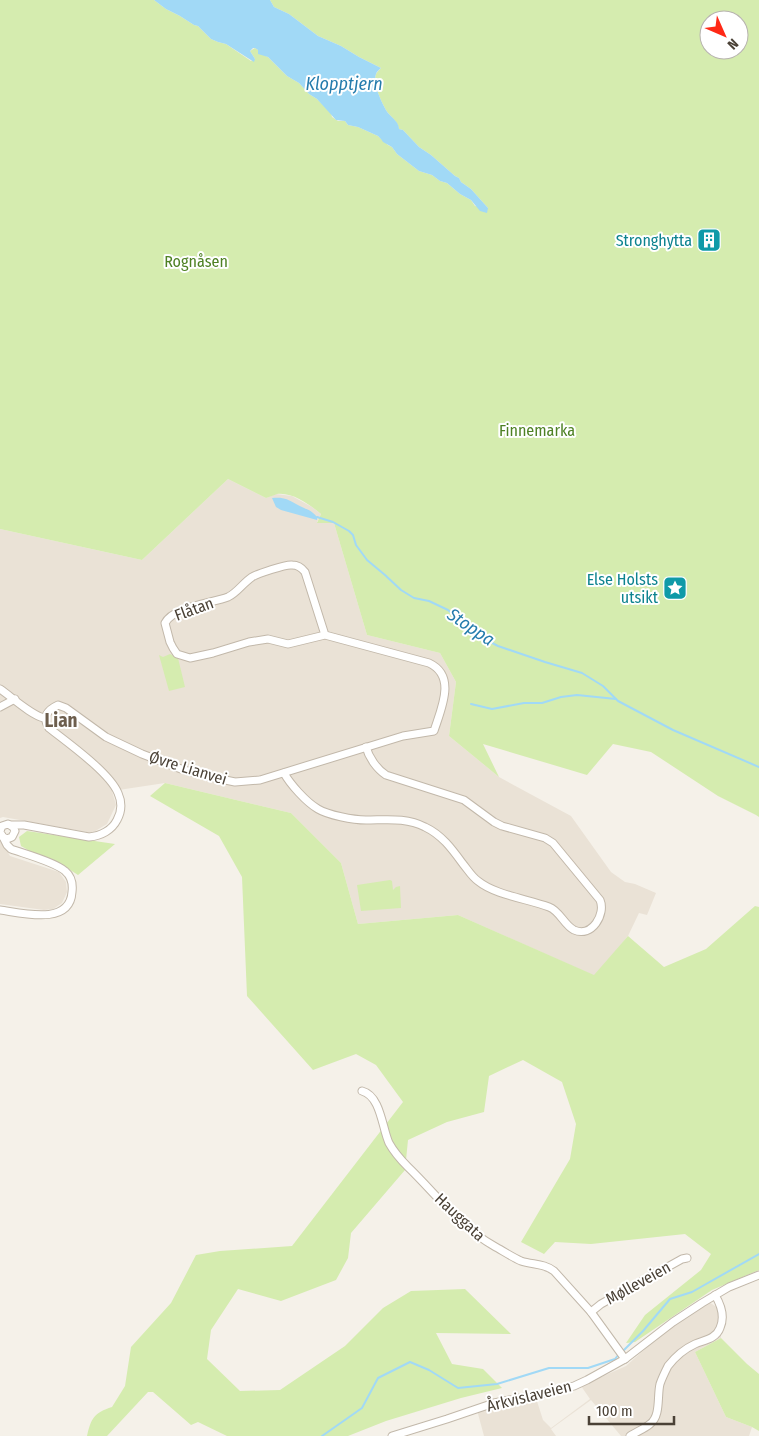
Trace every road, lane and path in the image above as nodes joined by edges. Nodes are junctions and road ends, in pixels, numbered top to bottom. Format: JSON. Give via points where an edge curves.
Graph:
{"nodes":[{"id":1,"x":325,"y":635,"type":"junction"},
{"id":2,"x":0,"y":689,"type":"edge"},
{"id":3,"x":15,"y":699,"type":"junction"},
{"id":4,"x":0,"y":707,"type":"edge"},
{"id":5,"x":44,"y":718,"type":"junction"},
{"id":6,"x":434,"y":732,"type":"joint"},
{"id":7,"x":366,"y":747,"type":"junction"},
{"id":8,"x":284,"y":773,"type":"junction"},
{"id":9,"x":6,"y":824,"type":"edge"},
{"id":10,"x":30,"y":827,"type":"junction"},
{"id":11,"x":1,"y":833,"type":"edge"},
{"id":12,"x":13,"y":836,"type":"junction"},
{"id":13,"x":16,"y":851,"type":"junction"},
{"id":14,"x":0,"y":910,"type":"edge"},
{"id":15,"x":362,"y":1091,"type":"dead end"},
{"id":16,"x":687,"y":1258,"type":"dead end"},
{"id":17,"x":759,"y":1274,"type":"edge"},
{"id":18,"x":715,"y":1295,"type":"junction"},
{"id":19,"x":591,"y":1312,"type":"junction"},
{"id":20,"x":623,"y":1356,"type":"junction"},
{"id":21,"x":392,"y":1436,"type":"edge"},
{"id":22,"x":630,"y":1436,"type":"edge"}],
"edges":[{"from":1,"to":1,"type":"street","name":"Flåtan","via":[[305,572],[292,565],[254,576],[230,596],[175,613],[164,623],[177,654],[190,658],[249,642],[268,639],[288,644]]},
{"from":1,"to":6,"type":"street","name":"Flåtan","via":[[429,663],[439,669],[444,677],[445,692]]},
{"from":2,"to":3,"type":"street"},
{"from":3,"to":4,"type":"street"},
{"from":3,"to":5,"type":"street"},
{"from":5,"to":8,"type":"street","name":"Øvre Lianvei","via":[[51,708],[62,706],[97,731],[152,759],[212,778],[245,782]]},
{"from":5,"to":10,"type":"street","via":[[49,728],[110,781],[119,794],[121,811],[112,827],[96,836]]},
{"from":6,"to":7,"type":"street","name":"Øvre Lianvei","via":[[408,735]]},
{"from":7,"to":8,"type":"street","name":"Øvre Lianvei"},
{"from":7,"to":8,"type":"street","via":[[374,764],[386,776],[464,800],[502,826],[553,843],[600,900],[601,913],[594,926],[589,930],[575,930],[552,908],[483,885],[441,837],[417,823],[397,819],[358,820],[319,810],[289,782]]},
{"from":9,"to":10,"type":"street"},
{"from":9,"to":11,"type":"street","via":[[2,826]]},
{"from":9,"to":12,"type":"street","via":[[14,828]]},
{"from":10,"to":12,"type":"street"},
{"from":11,"to":12,"type":"street","via":[[7,839]]},
{"from":11,"to":13,"type":"street","via":[[7,845]]},
{"from":12,"to":13,"type":"street"},
{"from":13,"to":14,"type":"street","via":[[64,870],[72,883],[72,897],[68,905],[52,915]]},
{"from":15,"to":19,"type":"street","name":"Hauggata","via":[[375,1102],[387,1137],[398,1156],[464,1224],[482,1239],[521,1261],[549,1268]]},
{"from":16,"to":19,"type":"street","name":"Mølleveien","via":[[609,1299]]},
{"from":17,"to":18,"type":"street","name":"Årkvislaveien"},
{"from":18,"to":20,"type":"street","name":"Årkvislaveien"},
{"from":18,"to":22,"type":"street","via":[[722,1313],[719,1330],[713,1337],[689,1348],[667,1368],[660,1383],[652,1422]]},
{"from":19,"to":20,"type":"street","name":"Hauggata"},
{"from":20,"to":21,"type":"street","name":"Årkvislaveien","via":[[595,1376],[568,1388],[499,1402]]}]}
